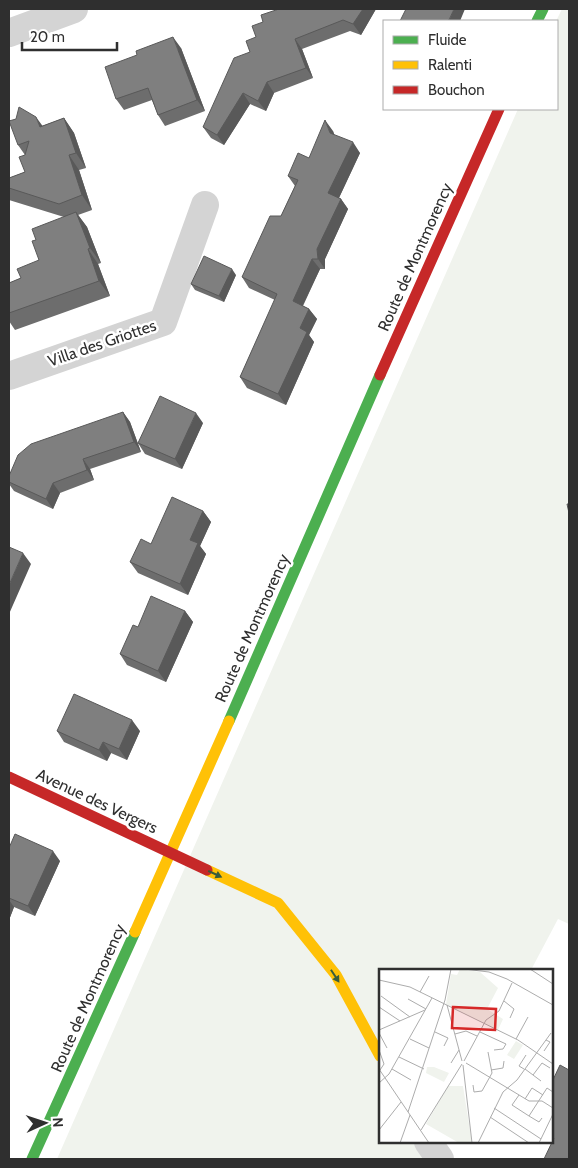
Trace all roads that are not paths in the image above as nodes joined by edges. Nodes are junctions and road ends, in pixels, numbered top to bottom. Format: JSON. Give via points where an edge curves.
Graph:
{"nodes":[{"id":1,"x":74,"y":9,"type":"edge"},
{"id":2,"x":9,"y":33,"type":"edge"},
{"id":3,"x":500,"y":110,"type":"edge"},
{"id":4,"x":205,"y":205,"type":"dead end"},
{"id":5,"x":9,"y":376,"type":"edge"},
{"id":6,"x":9,"y":777,"type":"edge"},
{"id":7,"x":171,"y":853,"type":"junction"},
{"id":8,"x":379,"y":1054,"type":"edge"},
{"id":9,"x":429,"y":1143,"type":"edge"},
{"id":10,"x":32,"y":1159,"type":"edge"},
{"id":11,"x":440,"y":1159,"type":"edge"}],
"edges":[{"from":1,"to":2,"type":"street"},
{"from":3,"to":7,"type":"street","name":"Route de Montmorency"},
{"from":4,"to":5,"type":"street","name":"Villa des Griottes","via":[[163,322]]},
{"from":6,"to":7,"type":"street","name":"Avenue des Vergers"},
{"from":7,"to":8,"type":"street","name":"Avenue des Vergers","one_way":true,"via":[[278,903],[336,975]]},
{"from":7,"to":10,"type":"street","name":"Route de Montmorency"},
{"from":9,"to":11,"type":"street"}]}
